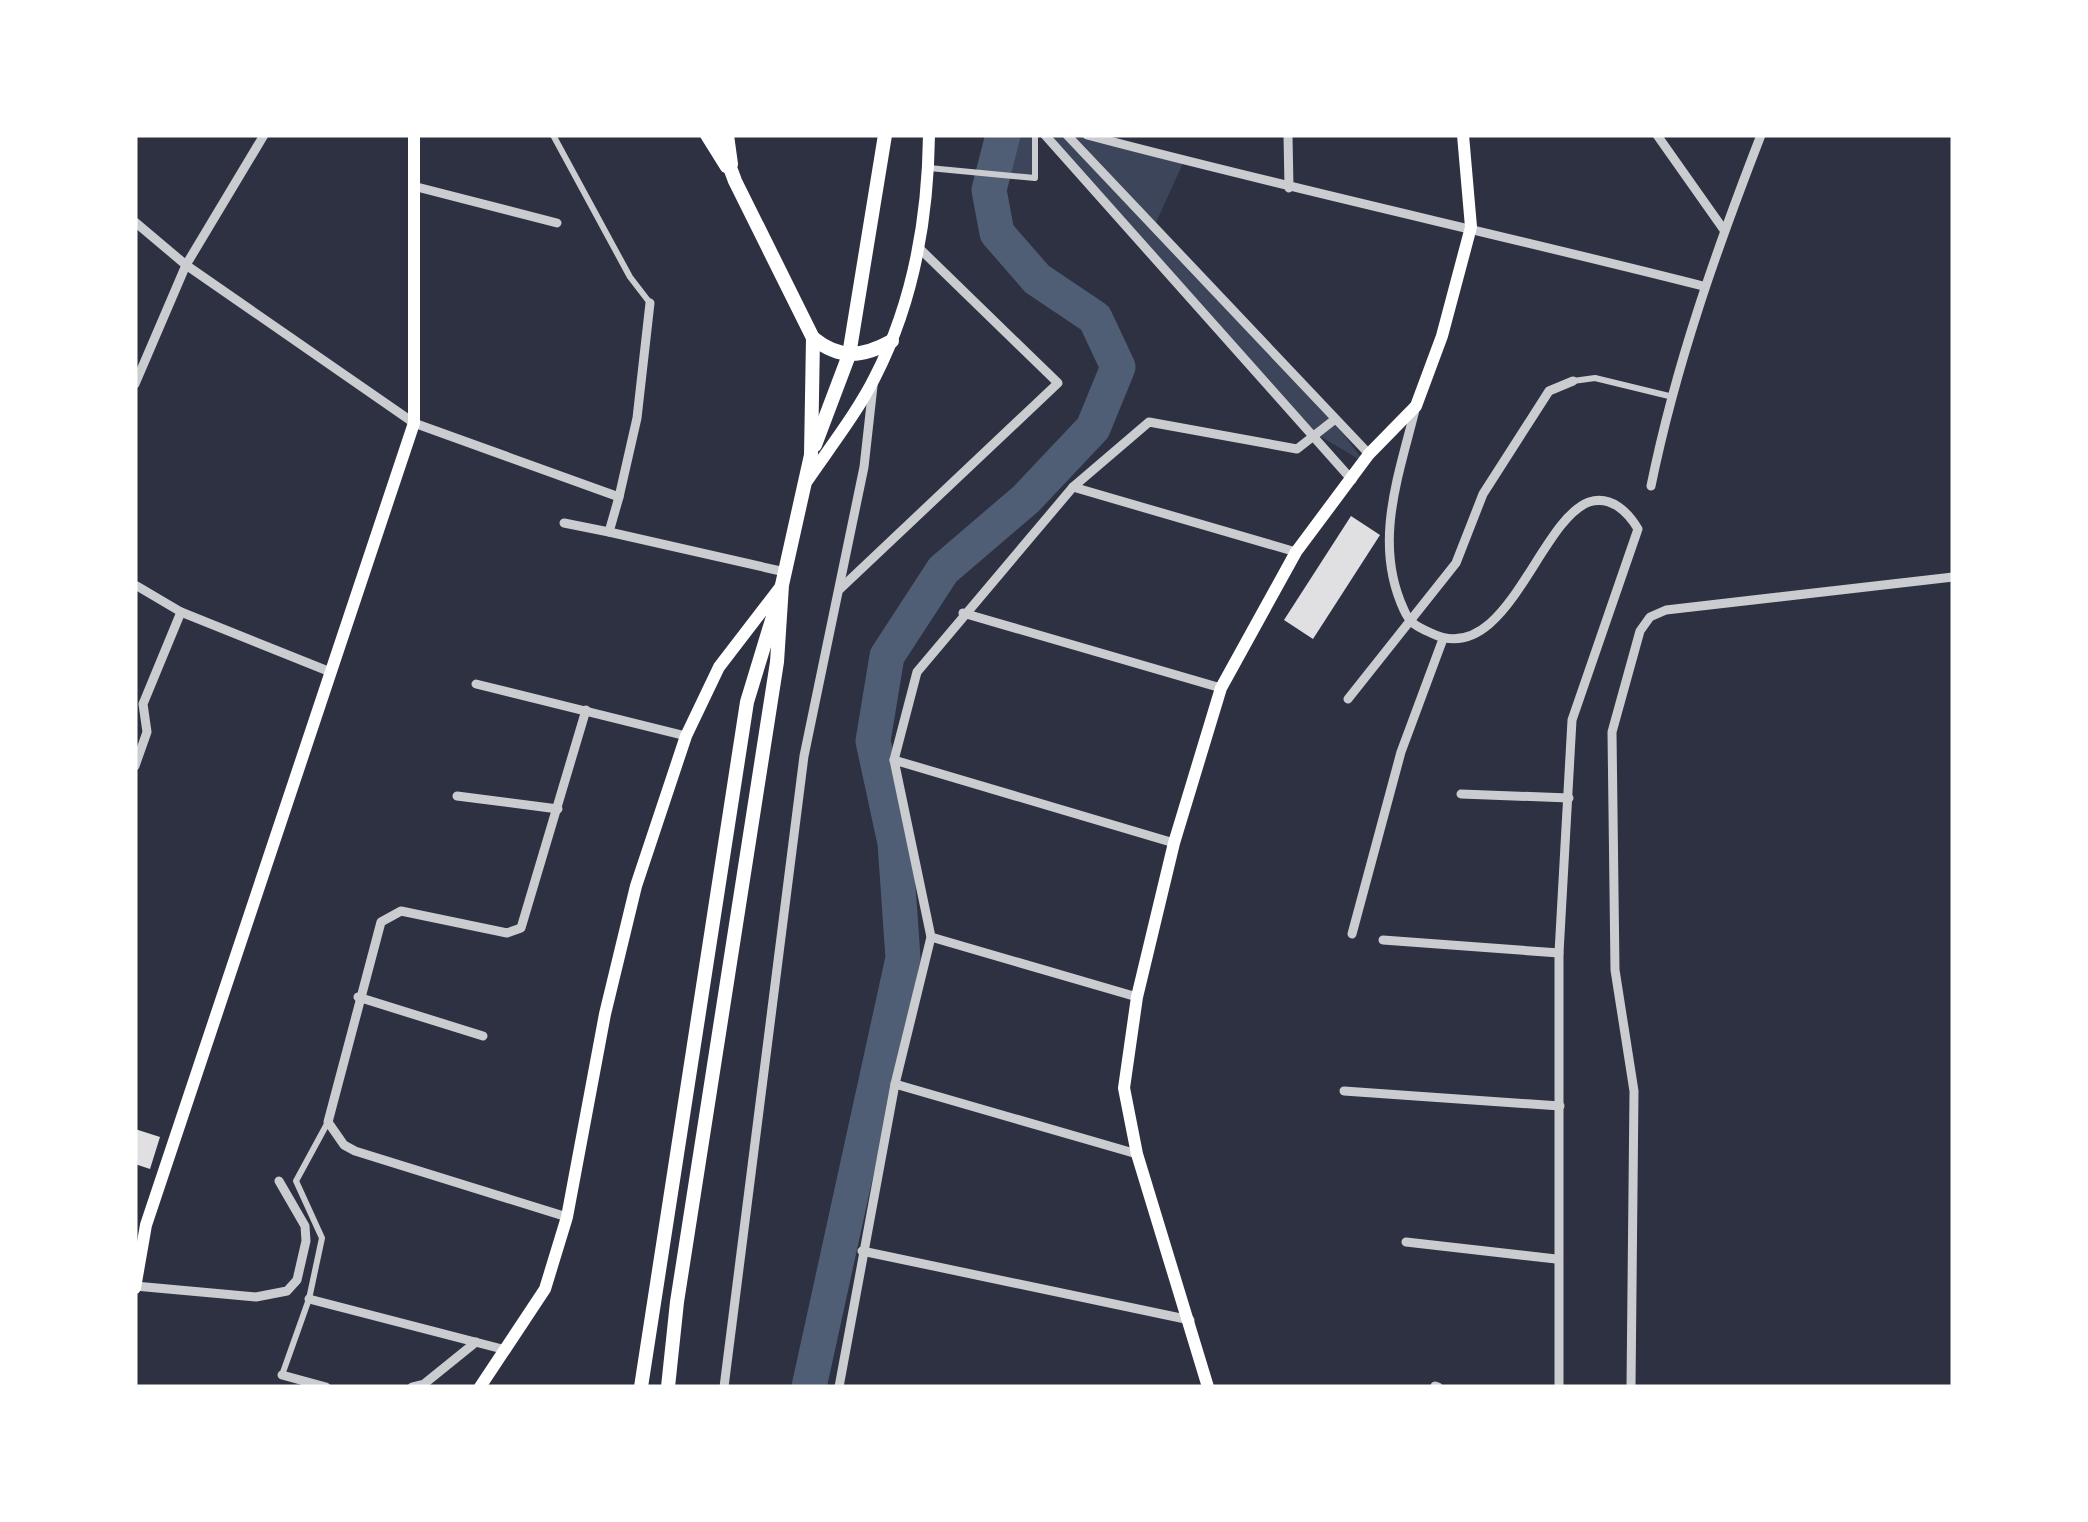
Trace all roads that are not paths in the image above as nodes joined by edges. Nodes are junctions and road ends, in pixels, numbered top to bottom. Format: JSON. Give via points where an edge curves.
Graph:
{"nodes":[{"id":1,"x":264,"y":135,"type":"edge"},
{"id":2,"x":414,"y":135,"type":"edge"},
{"id":3,"x":553,"y":135,"type":"edge"},
{"id":4,"x":706,"y":135,"type":"edge"},
{"id":5,"x":718,"y":135,"type":"edge"},
{"id":6,"x":728,"y":135,"type":"edge"},
{"id":7,"x":885,"y":135,"type":"edge"},
{"id":8,"x":929,"y":135,"type":"edge"},
{"id":9,"x":1035,"y":135,"type":"edge"},
{"id":10,"x":1045,"y":135,"type":"edge"},
{"id":11,"x":1067,"y":135,"type":"edge"},
{"id":12,"x":1087,"y":135,"type":"edge"},
{"id":13,"x":1288,"y":135,"type":"edge"},
{"id":14,"x":1463,"y":135,"type":"edge"},
{"id":15,"x":1657,"y":135,"type":"edge"},
{"id":16,"x":1761,"y":135,"type":"edge"},
{"id":17,"x":929,"y":168,"type":"junction"},
{"id":18,"x":735,"y":181,"type":"junction"},
{"id":19,"x":413,"y":186,"type":"junction"},
{"id":20,"x":1289,"y":188,"type":"junction"},
{"id":21,"x":135,"y":222,"type":"edge"},
{"id":22,"x":557,"y":223,"type":"dead end"},
{"id":23,"x":1470,"y":228,"type":"junction"},
{"id":24,"x":1724,"y":230,"type":"junction"},
{"id":25,"x":919,"y":248,"type":"junction"},
{"id":26,"x":186,"y":265,"type":"junction"},
{"id":27,"x":1202,"y":278,"type":"junction"},
{"id":28,"x":1702,"y":286,"type":"junction"},
{"id":29,"x":1187,"y":292,"type":"junction"},
{"id":30,"x":650,"y":303,"type":"joint"},
{"id":31,"x":813,"y":338,"type":"junction"},
{"id":32,"x":892,"y":341,"type":"junction"},
{"id":33,"x":849,"y":355,"type":"junction"},
{"id":34,"x":874,"y":381,"type":"junction"},
{"id":35,"x":1573,"y":381,"type":"joint"},
{"id":36,"x":135,"y":384,"type":"edge"},
{"id":37,"x":1669,"y":396,"type":"junction"},
{"id":38,"x":1416,"y":406,"type":"junction"},
{"id":39,"x":1334,"y":420,"type":"junction"},
{"id":40,"x":414,"y":424,"type":"junction"},
{"id":41,"x":1318,"y":437,"type":"junction"},
{"id":42,"x":1369,"y":454,"type":"junction"},
{"id":43,"x":811,"y":455,"type":"junction"},
{"id":44,"x":1352,"y":480,"type":"junction"},
{"id":45,"x":1651,"y":486,"type":"dead end"},
{"id":46,"x":1073,"y":487,"type":"junction"},
{"id":47,"x":800,"y":492,"type":"junction"},
{"id":48,"x":619,"y":497,"type":"junction"},
{"id":49,"x":564,"y":523,"type":"dead end"},
{"id":50,"x":608,"y":532,"type":"junction"},
{"id":51,"x":1296,"y":552,"type":"junction"},
{"id":52,"x":1953,"y":577,"type":"edge"},
{"id":53,"x":784,"y":578,"type":"junction"},
{"id":54,"x":136,"y":586,"type":"edge"},
{"id":55,"x":838,"y":591,"type":"junction"},
{"id":56,"x":181,"y":612,"type":"junction"},
{"id":57,"x":962,"y":614,"type":"junction"},
{"id":58,"x":1409,"y":622,"type":"junction"},
{"id":59,"x":1443,"y":639,"type":"junction"},
{"id":60,"x":328,"y":670,"type":"junction"},
{"id":61,"x":476,"y":684,"type":"dead end"},
{"id":62,"x":1220,"y":688,"type":"junction"},
{"id":63,"x":1348,"y":699,"type":"dead end"},
{"id":64,"x":139,"y":702,"type":"edge"},
{"id":65,"x":586,"y":710,"type":"junction"},
{"id":66,"x":686,"y":736,"type":"junction"},
{"id":67,"x":894,"y":760,"type":"junction"},
{"id":68,"x":135,"y":766,"type":"edge"},
{"id":69,"x":1461,"y":794,"type":"dead end"},
{"id":70,"x":457,"y":796,"type":"dead end"},
{"id":71,"x":1569,"y":798,"type":"junction"},
{"id":72,"x":558,"y":809,"type":"junction"},
{"id":73,"x":1174,"y":843,"type":"junction"},
{"id":74,"x":1352,"y":934,"type":"dead end"},
{"id":75,"x":931,"y":937,"type":"junction"},
{"id":76,"x":1383,"y":940,"type":"dead end"},
{"id":77,"x":1560,"y":953,"type":"junction"},
{"id":78,"x":358,"y":997,"type":"junction"},
{"id":79,"x":1137,"y":997,"type":"junction"},
{"id":80,"x":484,"y":1036,"type":"dead end"},
{"id":81,"x":895,"y":1084,"type":"junction"},
{"id":82,"x":1344,"y":1091,"type":"dead end"},
{"id":83,"x":1560,"y":1106,"type":"junction"},
{"id":84,"x":328,"y":1122,"type":"junction"},
{"id":85,"x":1137,"y":1154,"type":"junction"},
{"id":86,"x":279,"y":1180,"type":"dead end"},
{"id":87,"x":566,"y":1217,"type":"junction"},
{"id":88,"x":140,"y":1223,"type":"edge"},
{"id":89,"x":1406,"y":1242,"type":"dead end"},
{"id":90,"x":862,"y":1252,"type":"junction"},
{"id":91,"x":1556,"y":1259,"type":"junction"},
{"id":92,"x":135,"y":1287,"type":"edge"},
{"id":93,"x":309,"y":1299,"type":"junction"},
{"id":94,"x":1190,"y":1320,"type":"junction"},
{"id":95,"x":476,"y":1342,"type":"junction"},
{"id":96,"x":506,"y":1350,"type":"junction"},
{"id":97,"x":282,"y":1375,"type":"joint"},
{"id":98,"x":326,"y":1387,"type":"edge"},
{"id":99,"x":412,"y":1387,"type":"edge"},
{"id":100,"x":480,"y":1387,"type":"edge"},
{"id":101,"x":641,"y":1387,"type":"edge"},
{"id":102,"x":668,"y":1387,"type":"edge"},
{"id":103,"x":724,"y":1387,"type":"edge"},
{"id":104,"x":838,"y":1387,"type":"edge"},
{"id":105,"x":1208,"y":1387,"type":"edge"},
{"id":106,"x":1560,"y":1387,"type":"edge"},
{"id":107,"x":1630,"y":1387,"type":"edge"}],
"edges":[{"from":1,"to":26,"type":"street"},
{"from":2,"to":19,"type":"main road"},
{"from":3,"to":30,"type":"street"},
{"from":4,"to":18,"type":"main road"},
{"from":5,"to":18,"type":"main road"},
{"from":6,"to":18,"type":"main road"},
{"from":7,"to":33,"type":"main road"},
{"from":8,"to":17,"type":"main road"},
{"from":9,"to":17,"type":"street","via":[[1035,178]]},
{"from":10,"to":29,"type":"street"},
{"from":11,"to":27,"type":"street"},
{"from":12,"to":20,"type":"street"},
{"from":13,"to":20,"type":"street"},
{"from":14,"to":23,"type":"main road"},
{"from":15,"to":24,"type":"street"},
{"from":16,"to":24,"type":"street"},
{"from":17,"to":25,"type":"main road"},
{"from":18,"to":31,"type":"main road"},
{"from":19,"to":22,"type":"street"},
{"from":19,"to":40,"type":"main road"},
{"from":20,"to":23,"type":"street"},
{"from":21,"to":26,"type":"street"},
{"from":23,"to":28,"type":"street"},
{"from":23,"to":38,"type":"main road"},
{"from":24,"to":28,"type":"street"},
{"from":25,"to":32,"type":"main road"},
{"from":25,"to":55,"type":"street","via":[[1058,383]]},
{"from":26,"to":36,"type":"street"},
{"from":26,"to":40,"type":"street"},
{"from":27,"to":29,"type":"street"},
{"from":27,"to":39,"type":"street"},
{"from":28,"to":37,"type":"street"},
{"from":29,"to":41,"type":"street"},
{"from":30,"to":48,"type":"street","via":[[637,418]]},
{"from":31,"to":33,"type":"main road","via":[[830,352]]},
{"from":31,"to":43,"type":"main road"},
{"from":32,"to":33,"type":"main road"},
{"from":32,"to":34,"type":"main road"},
{"from":33,"to":43,"type":"main road"},
{"from":34,"to":47,"type":"main road"},
{"from":34,"to":55,"type":"street"},
{"from":35,"to":37,"type":"street","via":[[1595,378]]},
{"from":35,"to":58,"type":"street","via":[[1549,391],[1510,448],[1456,563]]},
{"from":37,"to":45,"type":"street"},
{"from":38,"to":42,"type":"main road"},
{"from":38,"to":58,"type":"street","via":[[1387,530],[1390,580]]},
{"from":39,"to":41,"type":"street"},
{"from":39,"to":42,"type":"street"},
{"from":40,"to":48,"type":"street"},
{"from":40,"to":60,"type":"main road"},
{"from":41,"to":44,"type":"street"},
{"from":41,"to":46,"type":"street","via":[[1297,448],[1148,422]]},
{"from":42,"to":44,"type":"main road"},
{"from":43,"to":47,"type":"main road"},
{"from":44,"to":51,"type":"main road"},
{"from":46,"to":51,"type":"street"},
{"from":46,"to":57,"type":"street"},
{"from":47,"to":53,"type":"main road"},
{"from":48,"to":50,"type":"street"},
{"from":49,"to":50,"type":"street"},
{"from":50,"to":53,"type":"street"},
{"from":51,"to":62,"type":"main road"},
{"from":52,"to":107,"type":"street","via":[[1666,610],[1640,632],[1612,732],[1614,970],[1634,1091]]},
{"from":53,"to":66,"type":"main road","via":[[720,666]]},
{"from":53,"to":101,"type":"main road","via":[[746,702]]},
{"from":53,"to":102,"type":"main road"},
{"from":54,"to":56,"type":"street"},
{"from":55,"to":103,"type":"street","via":[[804,756]]},
{"from":56,"to":60,"type":"street"},
{"from":56,"to":64,"type":"street"},
{"from":57,"to":62,"type":"street"},
{"from":57,"to":67,"type":"street","via":[[918,672]]},
{"from":58,"to":59,"type":"street"},
{"from":58,"to":63,"type":"street"},
{"from":59,"to":71,"type":"street","via":[[1477,632],[1507,607],[1571,514],[1591,501],[1612,502],[1629,514],[1638,528],[1572,720]]},
{"from":59,"to":74,"type":"street","via":[[1401,752]]},
{"from":60,"to":88,"type":"main road"},
{"from":61,"to":65,"type":"street"},
{"from":62,"to":73,"type":"main road"},
{"from":64,"to":68,"type":"street","via":[[148,732]]},
{"from":65,"to":66,"type":"street"},
{"from":65,"to":72,"type":"street"},
{"from":66,"to":87,"type":"main road","via":[[636,886]]},
{"from":67,"to":73,"type":"street"},
{"from":67,"to":75,"type":"street"},
{"from":69,"to":71,"type":"street"},
{"from":70,"to":72,"type":"street"},
{"from":71,"to":77,"type":"street"},
{"from":72,"to":78,"type":"street","via":[[521,928],[507,933],[401,912],[390,916],[376,929]]},
{"from":73,"to":79,"type":"main road"},
{"from":75,"to":79,"type":"street"},
{"from":75,"to":81,"type":"street"},
{"from":76,"to":77,"type":"street"},
{"from":77,"to":83,"type":"street"},
{"from":78,"to":80,"type":"street"},
{"from":78,"to":84,"type":"street"},
{"from":79,"to":85,"type":"main road","via":[[1124,1088]]},
{"from":81,"to":85,"type":"street"},
{"from":81,"to":90,"type":"street"},
{"from":82,"to":83,"type":"street"},
{"from":83,"to":91,"type":"street"},
{"from":84,"to":87,"type":"street","via":[[355,1151]]},
{"from":84,"to":93,"type":"street","via":[[296,1181],[322,1238]]},
{"from":85,"to":94,"type":"main road"},
{"from":86,"to":92,"type":"street","via":[[305,1226],[297,1280],[288,1291],[256,1297]]},
{"from":87,"to":96,"type":"main road","via":[[545,1289]]},
{"from":88,"to":92,"type":"main road"},
{"from":89,"to":91,"type":"street"},
{"from":90,"to":94,"type":"street"},
{"from":90,"to":104,"type":"street"},
{"from":91,"to":106,"type":"street"},
{"from":93,"to":95,"type":"street"},
{"from":93,"to":97,"type":"street"},
{"from":94,"to":105,"type":"main road"},
{"from":95,"to":96,"type":"street"},
{"from":95,"to":99,"type":"street"},
{"from":96,"to":100,"type":"main road"},
{"from":97,"to":98,"type":"street"}]}
